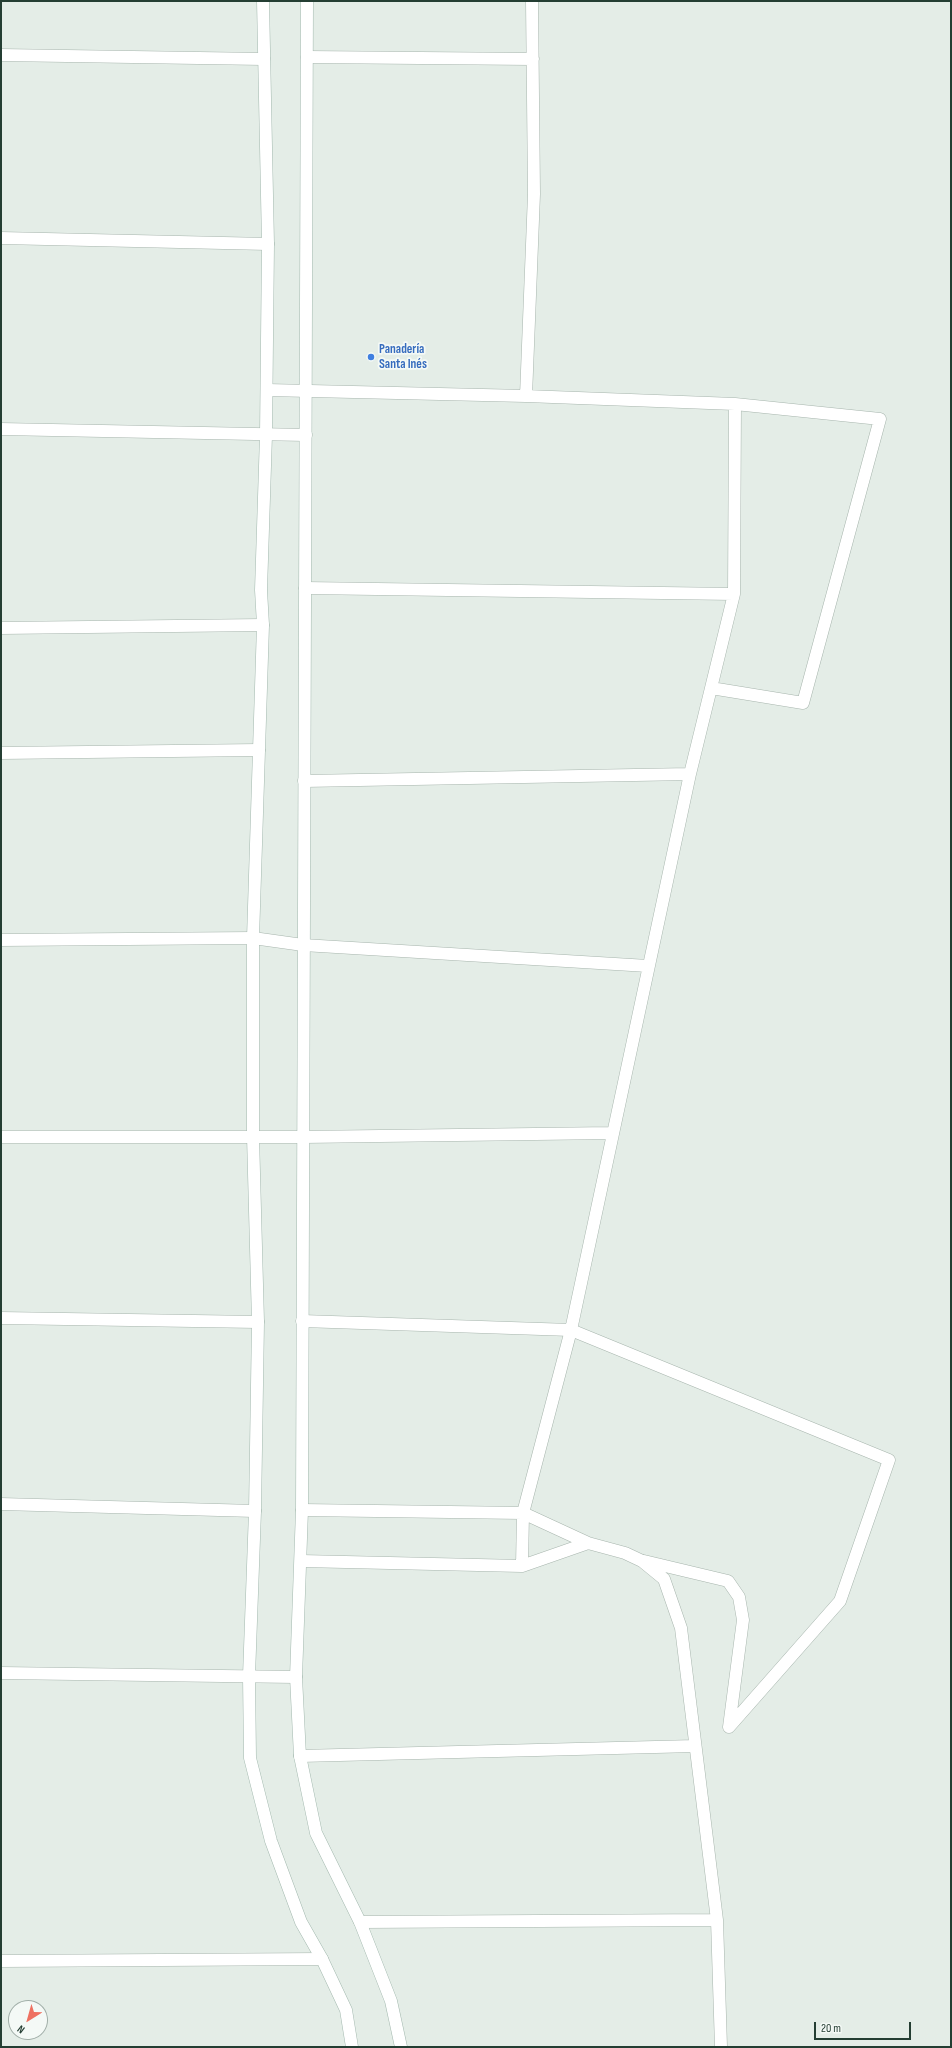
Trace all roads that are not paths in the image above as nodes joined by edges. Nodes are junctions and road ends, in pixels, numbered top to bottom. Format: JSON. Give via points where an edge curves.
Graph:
{"nodes":[{"id":1,"x":263,"y":1,"type":"edge"},
{"id":2,"x":307,"y":1,"type":"edge"},
{"id":3,"x":532,"y":1,"type":"edge"},
{"id":4,"x":1,"y":55,"type":"edge"},
{"id":5,"x":307,"y":57,"type":"junction"},
{"id":6,"x":264,"y":58,"type":"junction"},
{"id":7,"x":533,"y":59,"type":"junction"},
{"id":8,"x":1,"y":238,"type":"edge"},
{"id":9,"x":268,"y":244,"type":"junction"},
{"id":10,"x":267,"y":390,"type":"junction"},
{"id":11,"x":306,"y":390,"type":"junction"},
{"id":12,"x":526,"y":396,"type":"junction"},
{"id":13,"x":735,"y":404,"type":"junction"},
{"id":14,"x":1,"y":429,"type":"edge"},
{"id":15,"x":266,"y":435,"type":"junction"},
{"id":16,"x":306,"y":435,"type":"junction"},
{"id":17,"x":305,"y":588,"type":"junction"},
{"id":18,"x":734,"y":594,"type":"junction"},
{"id":19,"x":262,"y":625,"type":"junction"},
{"id":20,"x":1,"y":628,"type":"edge"},
{"id":21,"x":711,"y":688,"type":"junction"},
{"id":22,"x":259,"y":750,"type":"junction"},
{"id":23,"x":1,"y":753,"type":"edge"},
{"id":24,"x":690,"y":774,"type":"junction"},
{"id":25,"x":304,"y":781,"type":"junction"},
{"id":26,"x":253,"y":938,"type":"junction"},
{"id":27,"x":1,"y":940,"type":"edge"},
{"id":28,"x":303,"y":945,"type":"junction"},
{"id":29,"x":648,"y":966,"type":"junction"},
{"id":30,"x":612,"y":1133,"type":"junction"},
{"id":31,"x":253,"y":1136,"type":"junction"},
{"id":32,"x":1,"y":1137,"type":"edge"},
{"id":33,"x":303,"y":1138,"type":"junction"},
{"id":34,"x":1,"y":1318,"type":"edge"},
{"id":35,"x":302,"y":1321,"type":"junction"},
{"id":36,"x":258,"y":1322,"type":"junction"},
{"id":37,"x":571,"y":1330,"type":"junction"},
{"id":38,"x":1,"y":1504,"type":"edge"},
{"id":39,"x":302,"y":1510,"type":"junction"},
{"id":40,"x":255,"y":1511,"type":"junction"},
{"id":41,"x":523,"y":1513,"type":"junction"},
{"id":42,"x":588,"y":1543,"type":"junction"},
{"id":43,"x":301,"y":1561,"type":"junction"},
{"id":44,"x":642,"y":1561,"type":"junction"},
{"id":45,"x":522,"y":1566,"type":"junction"},
{"id":46,"x":1,"y":1674,"type":"edge"},
{"id":47,"x":249,"y":1676,"type":"junction"},
{"id":48,"x":296,"y":1677,"type":"junction"},
{"id":49,"x":695,"y":1746,"type":"junction"},
{"id":50,"x":300,"y":1756,"type":"junction"},
{"id":51,"x":717,"y":1920,"type":"junction"},
{"id":52,"x":360,"y":1922,"type":"junction"},
{"id":53,"x":322,"y":1959,"type":"junction"},
{"id":54,"x":1,"y":1960,"type":"edge"},
{"id":55,"x":352,"y":2047,"type":"edge"},
{"id":56,"x":402,"y":2047,"type":"edge"},
{"id":57,"x":721,"y":2047,"type":"edge"}],
"edges":[{"from":1,"to":6,"type":"street"},
{"from":2,"to":5,"type":"street"},
{"from":3,"to":7,"type":"street"},
{"from":4,"to":6,"type":"street"},
{"from":5,"to":7,"type":"street"},
{"from":5,"to":11,"type":"street"},
{"from":6,"to":9,"type":"street"},
{"from":7,"to":12,"type":"street","via":[[534,194]]},
{"from":8,"to":9,"type":"street"},
{"from":9,"to":10,"type":"street"},
{"from":10,"to":11,"type":"street"},
{"from":10,"to":15,"type":"street"},
{"from":11,"to":12,"type":"street"},
{"from":11,"to":16,"type":"street"},
{"from":12,"to":13,"type":"street"},
{"from":13,"to":18,"type":"street"},
{"from":13,"to":21,"type":"street","via":[[880,419],[804,703]]},
{"from":14,"to":15,"type":"street"},
{"from":15,"to":16,"type":"street"},
{"from":15,"to":19,"type":"street"},
{"from":16,"to":17,"type":"street"},
{"from":17,"to":18,"type":"street"},
{"from":17,"to":25,"type":"street"},
{"from":18,"to":21,"type":"street"},
{"from":19,"to":20,"type":"street"},
{"from":19,"to":22,"type":"street"},
{"from":21,"to":24,"type":"street"},
{"from":22,"to":23,"type":"street"},
{"from":22,"to":26,"type":"street"},
{"from":24,"to":25,"type":"street"},
{"from":24,"to":29,"type":"street"},
{"from":25,"to":28,"type":"street"},
{"from":26,"to":27,"type":"street"},
{"from":26,"to":28,"type":"street"},
{"from":26,"to":31,"type":"street"},
{"from":28,"to":29,"type":"street"},
{"from":28,"to":33,"type":"street"},
{"from":29,"to":30,"type":"street"},
{"from":30,"to":33,"type":"street"},
{"from":30,"to":37,"type":"street"},
{"from":31,"to":32,"type":"street"},
{"from":31,"to":33,"type":"street"},
{"from":31,"to":36,"type":"street"},
{"from":33,"to":35,"type":"street"},
{"from":34,"to":36,"type":"street"},
{"from":35,"to":37,"type":"street"},
{"from":35,"to":39,"type":"street"},
{"from":36,"to":40,"type":"street"},
{"from":37,"to":41,"type":"street"},
{"from":37,"to":44,"type":"street","via":[[889,1460],[840,1601],[729,1727],[743,1620],[739,1597],[728,1581]]},
{"from":38,"to":40,"type":"street"},
{"from":39,"to":41,"type":"street"},
{"from":39,"to":43,"type":"street"},
{"from":40,"to":47,"type":"street"},
{"from":41,"to":42,"type":"street"},
{"from":41,"to":45,"type":"street"},
{"from":42,"to":44,"type":"street","via":[[625,1553]]},
{"from":42,"to":45,"type":"street"},
{"from":43,"to":45,"type":"street"},
{"from":43,"to":48,"type":"street"},
{"from":44,"to":49,"type":"street","via":[[664,1579],[681,1628]]},
{"from":46,"to":47,"type":"street"},
{"from":47,"to":48,"type":"street"},
{"from":47,"to":53,"type":"street","via":[[250,1758],[271,1841],[301,1922]]},
{"from":48,"to":50,"type":"street"},
{"from":49,"to":50,"type":"street"},
{"from":49,"to":51,"type":"street"},
{"from":50,"to":52,"type":"street","via":[[316,1833]]},
{"from":51,"to":52,"type":"street"},
{"from":51,"to":57,"type":"street"},
{"from":52,"to":56,"type":"street","via":[[391,2001]]},
{"from":53,"to":54,"type":"street"},
{"from":53,"to":55,"type":"street","via":[[346,2010]]}]}
